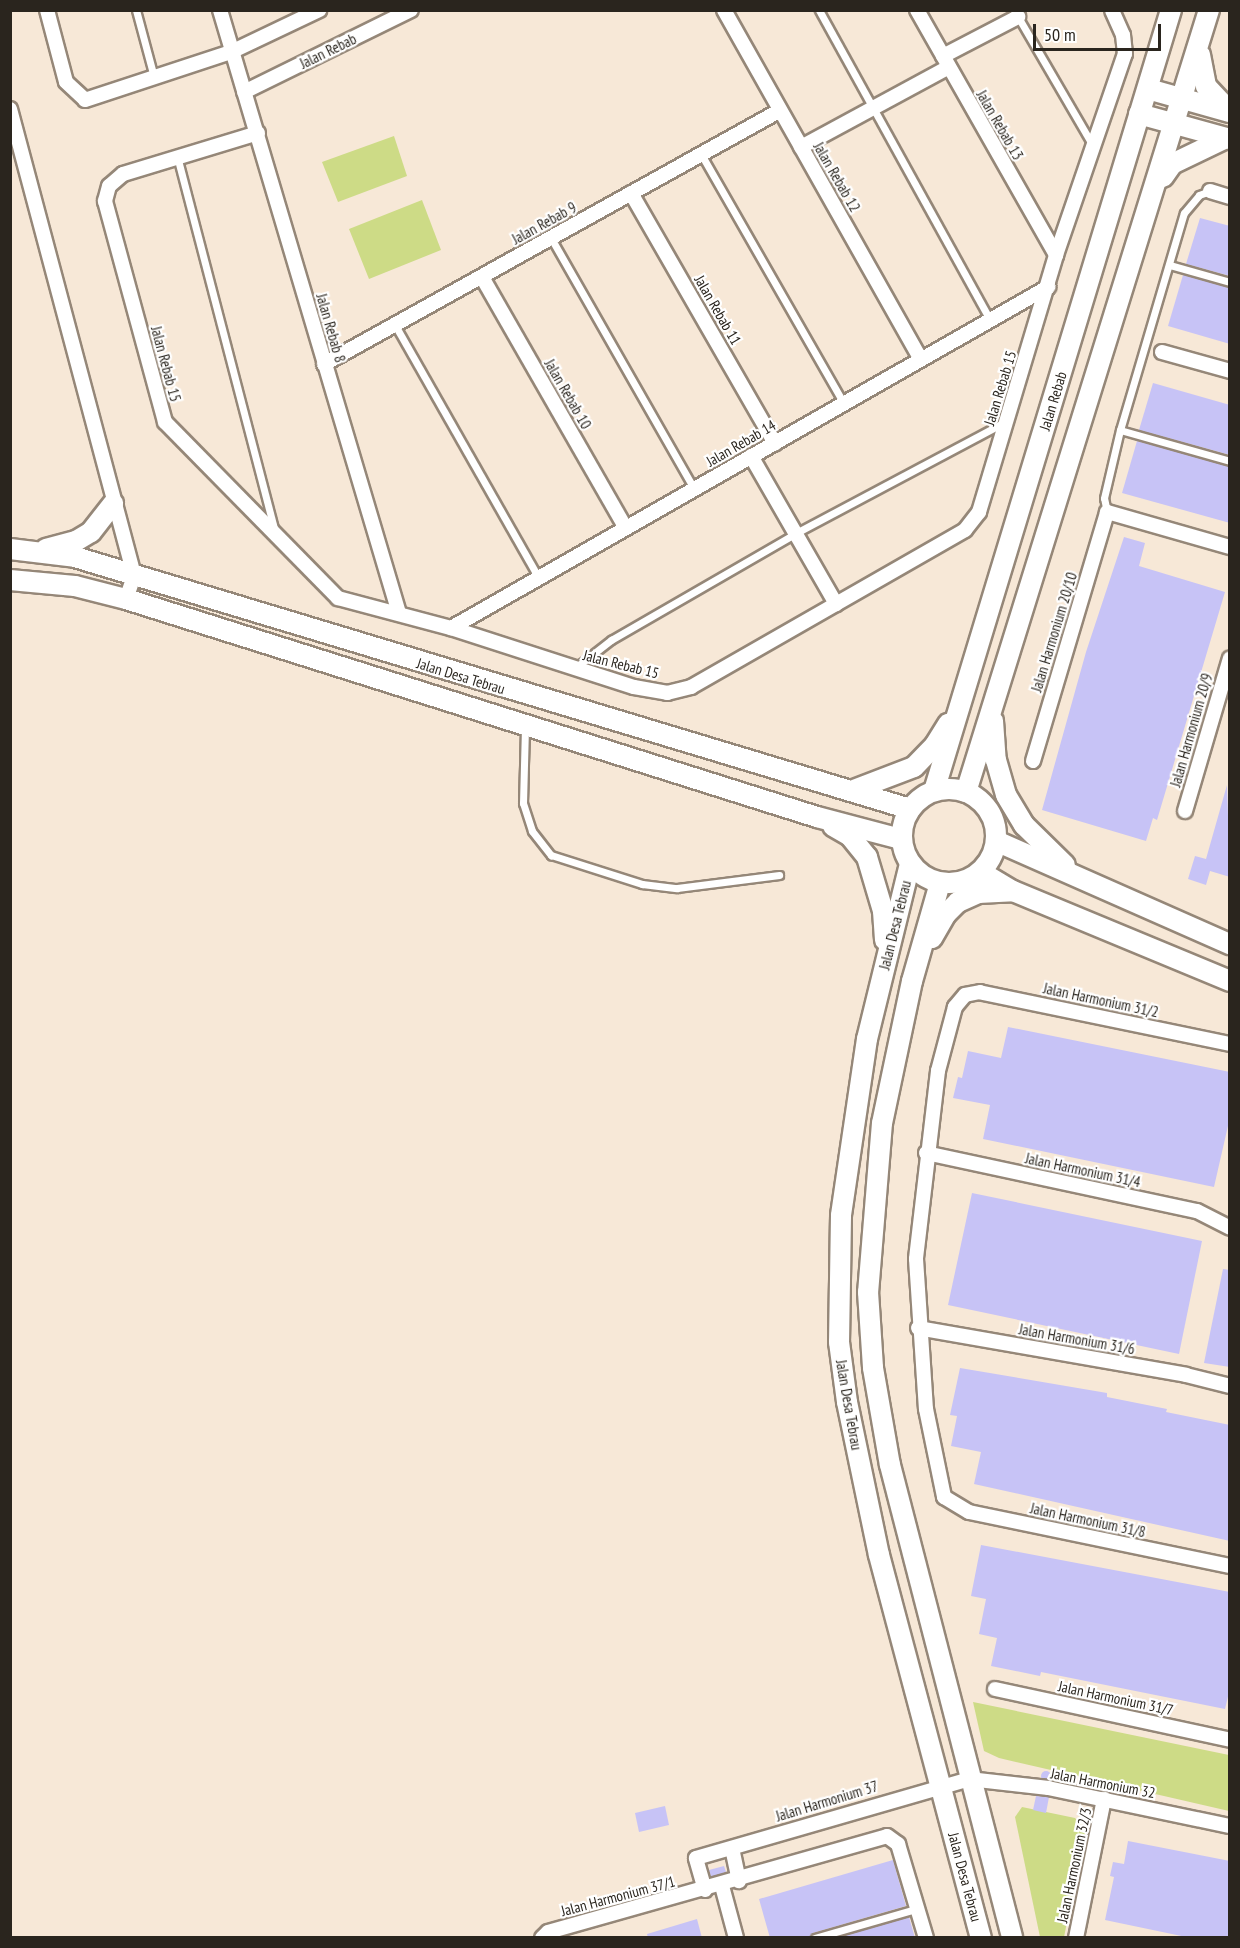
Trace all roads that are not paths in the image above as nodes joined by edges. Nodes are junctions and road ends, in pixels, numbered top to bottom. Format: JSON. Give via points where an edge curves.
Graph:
{"nodes":[{"id":1,"x":47,"y":10,"type":"edge"},
{"id":2,"x":136,"y":10,"type":"edge"},
{"id":3,"x":220,"y":10,"type":"edge"},
{"id":4,"x":319,"y":10,"type":"edge"},
{"id":5,"x":411,"y":10,"type":"edge"},
{"id":6,"x":724,"y":10,"type":"edge"},
{"id":7,"x":819,"y":10,"type":"edge"},
{"id":8,"x":917,"y":10,"type":"edge"},
{"id":9,"x":1112,"y":10,"type":"edge"},
{"id":10,"x":1171,"y":10,"type":"edge"},
{"id":11,"x":1209,"y":10,"type":"edge"},
{"id":12,"x":1016,"y":14,"type":"edge"},
{"id":13,"x":1199,"y":46,"type":"junction"},
{"id":14,"x":231,"y":52,"type":"junction"},
{"id":15,"x":946,"y":61,"type":"junction"},
{"id":16,"x":154,"y":77,"type":"junction"},
{"id":17,"x":1148,"y":89,"type":"junction"},
{"id":18,"x":244,"y":92,"type":"junction"},
{"id":19,"x":1184,"y":99,"type":"junction"},
{"id":20,"x":872,"y":108,"type":"junction"},
{"id":21,"x":10,"y":109,"type":"edge"},
{"id":22,"x":779,"y":111,"type":"junction"},
{"id":23,"x":1230,"y":112,"type":"edge"},
{"id":24,"x":1139,"y":114,"type":"junction"},
{"id":25,"x":1176,"y":123,"type":"junction"},
{"id":26,"x":258,"y":133,"type":"junction"},
{"id":27,"x":1228,"y":139,"type":"edge"},
{"id":28,"x":1093,"y":146,"type":"junction"},
{"id":29,"x":801,"y":147,"type":"junction"},
{"id":30,"x":701,"y":154,"type":"junction"},
{"id":31,"x":177,"y":156,"type":"junction"},
{"id":32,"x":1158,"y":184,"type":"junction"},
{"id":33,"x":1210,"y":191,"type":"joint"},
{"id":34,"x":631,"y":194,"type":"junction"},
{"id":35,"x":1230,"y":197,"type":"edge"},
{"id":36,"x":551,"y":238,"type":"junction"},
{"id":37,"x":1056,"y":255,"type":"junction"},
{"id":38,"x":1170,"y":265,"type":"junction"},
{"id":39,"x":482,"y":277,"type":"junction"},
{"id":40,"x":1230,"y":282,"type":"edge"},
{"id":41,"x":1048,"y":287,"type":"junction"},
{"id":42,"x":990,"y":320,"type":"junction"},
{"id":43,"x":395,"y":325,"type":"junction"},
{"id":44,"x":1162,"y":352,"type":"dead end"},
{"id":45,"x":921,"y":359,"type":"junction"},
{"id":46,"x":324,"y":364,"type":"junction"},
{"id":47,"x":1230,"y":371,"type":"edge"},
{"id":48,"x":844,"y":404,"type":"junction"},
{"id":49,"x":1007,"y":421,"type":"junction"},
{"id":50,"x":1120,"y":430,"type":"junction"},
{"id":51,"x":775,"y":443,"type":"junction"},
{"id":52,"x":751,"y":456,"type":"junction"},
{"id":53,"x":1230,"y":461,"type":"edge"},
{"id":54,"x":694,"y":489,"type":"junction"},
{"id":55,"x":113,"y":504,"type":"junction"},
{"id":56,"x":1107,"y":512,"type":"junction"},
{"id":57,"x":626,"y":528,"type":"junction"},
{"id":58,"x":796,"y":533,"type":"junction"},
{"id":59,"x":276,"y":539,"type":"junction"},
{"id":60,"x":1230,"y":547,"type":"edge"},
{"id":61,"x":10,"y":549,"type":"edge"},
{"id":62,"x":41,"y":551,"type":"junction"},
{"id":63,"x":134,"y":576,"type":"junction"},
{"id":64,"x":539,"y":578,"type":"junction"},
{"id":65,"x":10,"y":580,"type":"edge"},
{"id":66,"x":126,"y":598,"type":"junction"},
{"id":67,"x":836,"y":604,"type":"junction"},
{"id":68,"x":399,"y":613,"type":"junction"},
{"id":69,"x":451,"y":628,"type":"junction"},
{"id":70,"x":1230,"y":658,"type":"edge"},
{"id":71,"x":574,"y":669,"type":"junction"},
{"id":72,"x":964,"y":699,"type":"junction"},
{"id":73,"x":992,"y":712,"type":"junction"},
{"id":74,"x":525,"y":725,"type":"junction"},
{"id":75,"x":1033,"y":761,"type":"dead end"},
{"id":76,"x":850,"y":791,"type":"junction"},
{"id":77,"x":934,"y":791,"type":"junction"},
{"id":78,"x":966,"y":792,"type":"junction"},
{"id":79,"x":910,"y":809,"type":"junction"},
{"id":80,"x":1185,"y":811,"type":"dead end"},
{"id":81,"x":817,"y":817,"type":"junction"},
{"id":82,"x":901,"y":839,"type":"junction"},
{"id":83,"x":996,"y":840,"type":"junction"},
{"id":84,"x":910,"y":864,"type":"junction"},
{"id":85,"x":981,"y":872,"type":"junction"},
{"id":86,"x":1073,"y":873,"type":"junction"},
{"id":87,"x":779,"y":875,"type":"dead end"},
{"id":88,"x":940,"y":883,"type":"junction"},
{"id":89,"x":1013,"y":891,"type":"junction"},
{"id":90,"x":1230,"y":944,"type":"edge"},
{"id":91,"x":886,"y":960,"type":"junction"},
{"id":92,"x":912,"y":981,"type":"junction"},
{"id":93,"x":1230,"y":981,"type":"edge"},
{"id":94,"x":1230,"y":1044,"type":"edge"},
{"id":95,"x":926,"y":1153,"type":"junction"},
{"id":96,"x":1230,"y":1228,"type":"edge"},
{"id":97,"x":918,"y":1328,"type":"junction"},
{"id":98,"x":1230,"y":1386,"type":"edge"},
{"id":99,"x":1230,"y":1566,"type":"edge"},
{"id":100,"x":995,"y":1689,"type":"dead end"},
{"id":101,"x":1230,"y":1740,"type":"edge"},
{"id":102,"x":969,"y":1779,"type":"junction"},
{"id":103,"x":941,"y":1786,"type":"junction"},
{"id":104,"x":1104,"y":1799,"type":"junction"},
{"id":105,"x":1230,"y":1826,"type":"edge"},
{"id":106,"x":732,"y":1848,"type":"junction"},
{"id":107,"x":739,"y":1881,"type":"junction"},
{"id":108,"x":722,"y":1886,"type":"junction"},
{"id":109,"x":705,"y":1890,"type":"junction"},
{"id":110,"x":919,"y":1908,"type":"junction"},
{"id":111,"x":542,"y":1938,"type":"edge"},
{"id":112,"x":736,"y":1938,"type":"edge"},
{"id":113,"x":815,"y":1938,"type":"edge"},
{"id":114,"x":926,"y":1938,"type":"edge"},
{"id":115,"x":981,"y":1938,"type":"edge"},
{"id":116,"x":1012,"y":1938,"type":"edge"},
{"id":117,"x":1076,"y":1938,"type":"edge"}],
"edges":[{"from":1,"to":16,"type":"street","via":[[66,82],[85,100]]},
{"from":2,"to":16,"type":"lane"},
{"from":3,"to":14,"type":"street","name":"Jalan Rebab 8"},
{"from":4,"to":14,"type":"street"},
{"from":5,"to":18,"type":"street","name":"Jalan Rebab"},
{"from":6,"to":22,"type":"street","name":"Jalan Rebab 12"},
{"from":7,"to":20,"type":"lane"},
{"from":8,"to":15,"type":"street","name":"Jalan Rebab 13"},
{"from":9,"to":28,"type":"street","name":"Jalan Rebab 15","via":[[1123,35],[1125,54]]},
{"from":10,"to":17,"type":"street","name":"Jalan Rebab"},
{"from":11,"to":13,"type":"street"},
{"from":12,"to":15,"type":"street"},
{"from":12,"to":28,"type":"lane"},
{"from":13,"to":19,"type":"street"},
{"from":13,"to":23,"type":"street","via":[[1206,86]]},
{"from":14,"to":16,"type":"street"},
{"from":14,"to":18,"type":"street","name":"Jalan Rebab 8"},
{"from":15,"to":20,"type":"street"},
{"from":15,"to":37,"type":"street","name":"Jalan Rebab 13"},
{"from":17,"to":19,"type":"street"},
{"from":17,"to":24,"type":"street","name":"Jalan Rebab"},
{"from":18,"to":26,"type":"street","name":"Jalan Rebab 8"},
{"from":19,"to":23,"type":"street"},
{"from":19,"to":25,"type":"street"},
{"from":20,"to":29,"type":"street"},
{"from":20,"to":42,"type":"lane"},
{"from":21,"to":55,"type":"street"},
{"from":22,"to":29,"type":"street","name":"Jalan Rebab 12"},
{"from":22,"to":30,"type":"street","name":"Jalan Rebab 9"},
{"from":24,"to":25,"type":"street"},
{"from":24,"to":72,"type":"street","name":"Jalan Rebab"},
{"from":25,"to":27,"type":"street"},
{"from":25,"to":32,"type":"street"},
{"from":26,"to":31,"type":"street","name":"Jalan Rebab 15"},
{"from":26,"to":46,"type":"street","name":"Jalan Rebab 8"},
{"from":27,"to":32,"type":"street","via":[[1172,164]]},
{"from":28,"to":37,"type":"street","name":"Jalan Rebab 15"},
{"from":29,"to":45,"type":"street","name":"Jalan Rebab 12"},
{"from":30,"to":34,"type":"street","name":"Jalan Rebab 9"},
{"from":30,"to":48,"type":"lane"},
{"from":31,"to":59,"type":"lane"},
{"from":31,"to":59,"type":"street","name":"Jalan Rebab 15","via":[[123,174],[109,186],[105,201],[165,422]]},
{"from":32,"to":73,"type":"street"},
{"from":33,"to":35,"type":"street"},
{"from":33,"to":38,"type":"lane","via":[[1199,195],[1185,213]]},
{"from":34,"to":36,"type":"street","name":"Jalan Rebab 9"},
{"from":34,"to":51,"type":"street","name":"Jalan Rebab 11"},
{"from":36,"to":39,"type":"street","name":"Jalan Rebab 9"},
{"from":36,"to":54,"type":"lane"},
{"from":37,"to":41,"type":"street","name":"Jalan Rebab 15"},
{"from":38,"to":40,"type":"lane"},
{"from":38,"to":50,"type":"lane"},
{"from":39,"to":43,"type":"street","name":"Jalan Rebab 9"},
{"from":39,"to":57,"type":"street","name":"Jalan Rebab 10"},
{"from":41,"to":42,"type":"street","name":"Jalan Rebab 14"},
{"from":41,"to":49,"type":"street","name":"Jalan Rebab 15"},
{"from":42,"to":45,"type":"street","name":"Jalan Rebab 14"},
{"from":43,"to":46,"type":"street","name":"Jalan Rebab 9"},
{"from":43,"to":64,"type":"lane"},
{"from":44,"to":47,"type":"street"},
{"from":45,"to":48,"type":"street","name":"Jalan Rebab 14"},
{"from":46,"to":68,"type":"street","name":"Jalan Rebab 8"},
{"from":48,"to":51,"type":"street","name":"Jalan Rebab 14"},
{"from":49,"to":58,"type":"lane"},
{"from":49,"to":67,"type":"street","name":"Jalan Rebab 15","via":[[979,512],[965,530]]},
{"from":50,"to":53,"type":"lane"},
{"from":50,"to":56,"type":"lane","via":[[1104,498]]},
{"from":51,"to":52,"type":"street","name":"Jalan Rebab 14"},
{"from":52,"to":54,"type":"street","name":"Jalan Rebab 14"},
{"from":52,"to":58,"type":"street"},
{"from":54,"to":57,"type":"street","name":"Jalan Rebab 14"},
{"from":55,"to":62,"type":"street","via":[[91,532],[76,541]]},
{"from":55,"to":63,"type":"street"},
{"from":56,"to":60,"type":"street"},
{"from":56,"to":75,"type":"street","name":"Jalan Harmonium 20/10"},
{"from":57,"to":64,"type":"street","name":"Jalan Rebab 14"},
{"from":58,"to":67,"type":"street"},
{"from":58,"to":71,"type":"lane","via":[[611,640]]},
{"from":59,"to":68,"type":"street","name":"Jalan Rebab 15","via":[[338,598]]},
{"from":61,"to":62,"type":"street","name":"Jalan Desa Tebrau"},
{"from":62,"to":63,"type":"street","name":"Jalan Desa Tebrau"},
{"from":63,"to":66,"type":"street"},
{"from":63,"to":76,"type":"street","name":"Jalan Desa Tebrau"},
{"from":64,"to":69,"type":"street","name":"Jalan Rebab 14"},
{"from":65,"to":66,"type":"street","name":"Jalan Desa Tebrau","via":[[75,585]]},
{"from":66,"to":74,"type":"street","name":"Jalan Desa Tebrau"},
{"from":67,"to":71,"type":"street","name":"Jalan Rebab 15","via":[[691,687],[675,691],[634,687]]},
{"from":68,"to":69,"type":"street","name":"Jalan Rebab 15"},
{"from":69,"to":71,"type":"street","name":"Jalan Rebab 15"},
{"from":70,"to":80,"type":"street","name":"Jalan Harmonium 20/9"},
{"from":72,"to":76,"type":"street","via":[[935,745],[914,767]]},
{"from":72,"to":77,"type":"street","name":"Jalan Rebab"},
{"from":73,"to":78,"type":"street"},
{"from":73,"to":86,"type":"street","via":[[996,760],[1006,795],[1024,825]]},
{"from":74,"to":81,"type":"street","name":"Jalan Desa Tebrau"},
{"from":74,"to":87,"type":"lane","via":[[523,802],[532,831],[551,855],[642,884],[677,888]]},
{"from":76,"to":79,"type":"street","name":"Jalan Desa Tebrau"},
{"from":77,"to":78,"type":"street"},
{"from":77,"to":79,"type":"street"},
{"from":78,"to":83,"type":"street","via":[[990,811]]},
{"from":79,"to":82,"type":"street"},
{"from":81,"to":82,"type":"street","name":"Jalan Desa Tebrau"},
{"from":81,"to":91,"type":"street","via":[[850,836],[867,857],[883,911]]},
{"from":82,"to":84,"type":"street"},
{"from":83,"to":85,"type":"street","via":[[989,863]]},
{"from":83,"to":86,"type":"street"},
{"from":84,"to":88,"type":"street","via":[[918,873]]},
{"from":84,"to":91,"type":"street","name":"Jalan Desa Tebrau"},
{"from":85,"to":88,"type":"street","via":[[962,882]]},
{"from":85,"to":89,"type":"street"},
{"from":86,"to":90,"type":"street"},
{"from":88,"to":92,"type":"street","name":"Jalan Desa Tebrau"},
{"from":89,"to":92,"type":"street","via":[[978,893],[951,907]]},
{"from":89,"to":93,"type":"street"},
{"from":91,"to":103,"type":"street","name":"Jalan Desa Tebrau","via":[[867,1039],[841,1216],[839,1342],[847,1402],[879,1555]]},
{"from":92,"to":102,"type":"street","name":"Jalan Desa Tebrau","via":[[882,1123],[871,1215],[868,1292],[873,1368],[906,1537]]},
{"from":94,"to":95,"type":"street","name":"Jalan Harmonium 31/2","via":[[980,992],[965,995],[955,1007],[938,1071]]},
{"from":95,"to":96,"type":"street","name":"Jalan Harmonium 31/4","via":[[1197,1212]]},
{"from":95,"to":97,"type":"street","via":[[916,1259]]},
{"from":97,"to":98,"type":"street","name":"Jalan Harmonium 31/6"},
{"from":97,"to":99,"type":"street","name":"Jalan Harmonium 31/8","via":[[926,1409],[944,1497],[969,1512]]},
{"from":100,"to":101,"type":"street","name":"Jalan Harmonium 31/7"},
{"from":102,"to":103,"type":"street","name":"Jalan Harmonium 37"},
{"from":102,"to":104,"type":"street","name":"Jalan Harmonium 32"},
{"from":102,"to":116,"type":"street","name":"Jalan Desa Tebrau"},
{"from":103,"to":106,"type":"street","name":"Jalan Harmonium 37"},
{"from":103,"to":115,"type":"street","name":"Jalan Desa Tebrau"},
{"from":104,"to":105,"type":"street","name":"Jalan Harmonium 32"},
{"from":104,"to":117,"type":"street","name":"Jalan Harmonium 32/3"},
{"from":106,"to":107,"type":"street"},
{"from":106,"to":109,"type":"street","name":"Jalan Harmonium 37","via":[[696,1858]]},
{"from":107,"to":108,"type":"street","name":"Jalan Harmonium 37/1"},
{"from":107,"to":110,"type":"street","via":[[887,1836],[894,1840]]},
{"from":108,"to":109,"type":"street","name":"Jalan Harmonium 37/1"},
{"from":108,"to":112,"type":"street"},
{"from":109,"to":111,"type":"street","name":"Jalan Harmonium 37/1","via":[[548,1932]]},
{"from":110,"to":113,"type":"lane"},
{"from":110,"to":114,"type":"street"}]}
